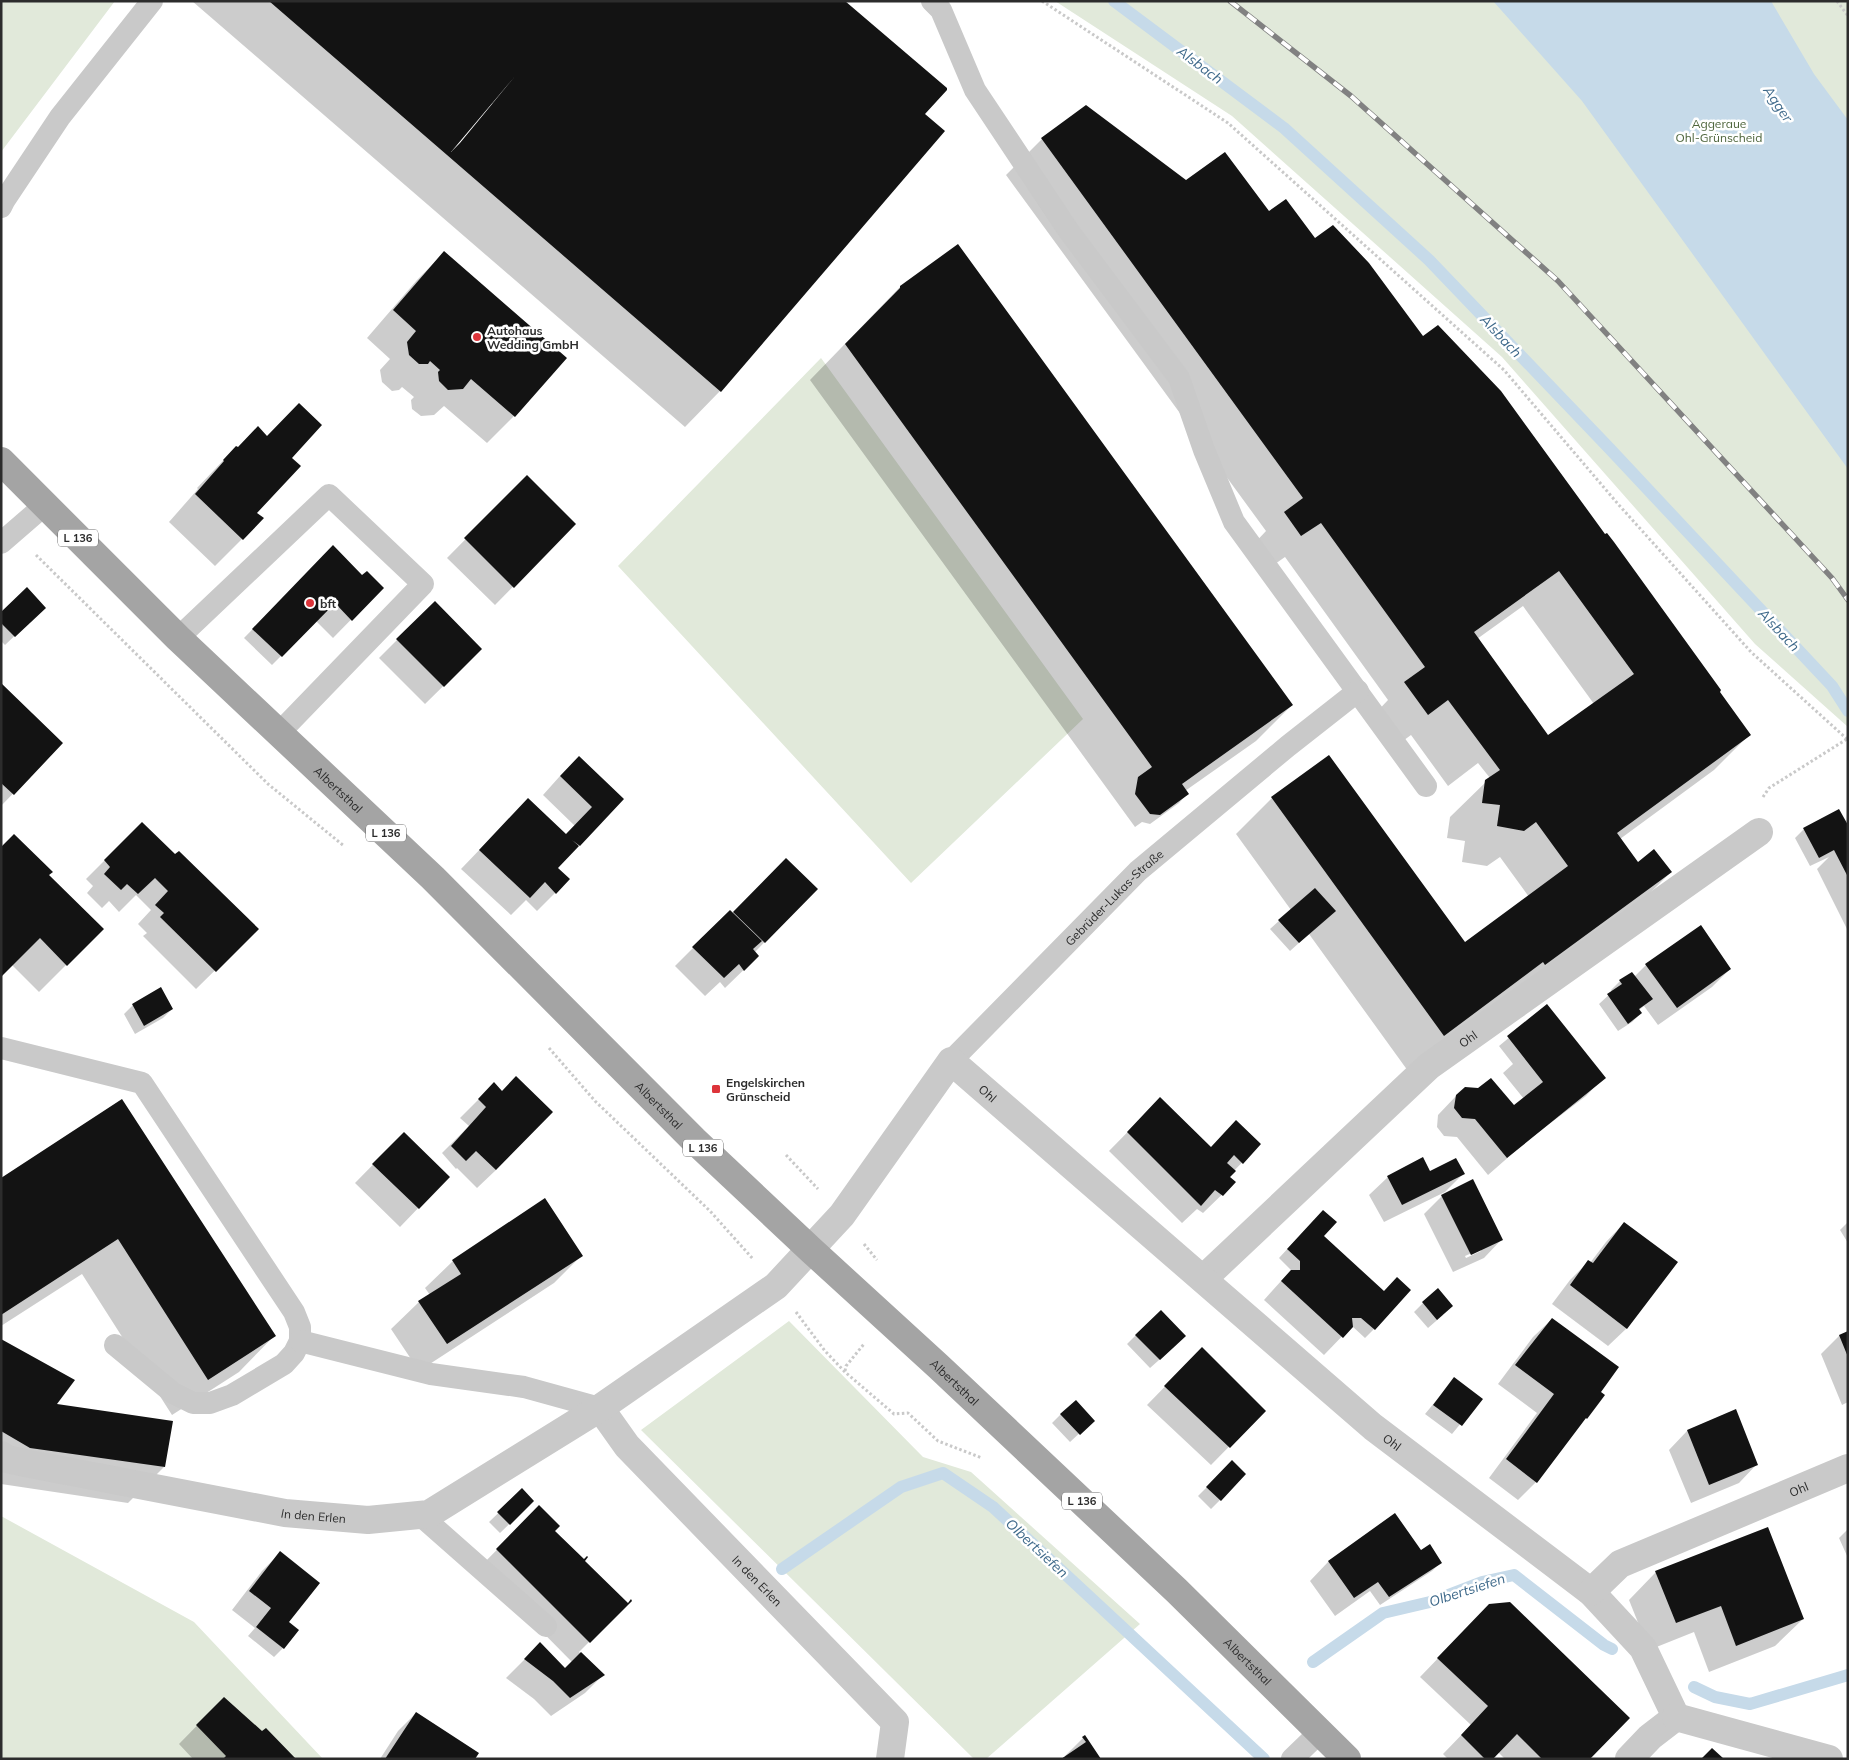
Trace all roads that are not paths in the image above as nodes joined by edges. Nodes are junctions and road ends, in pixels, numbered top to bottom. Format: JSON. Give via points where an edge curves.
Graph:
{"nodes":[{"id":1,"x":152,"y":1,"type":"edge"},
{"id":2,"x":932,"y":1,"type":"edge"},
{"id":3,"x":1,"y":207,"type":"edge"},
{"id":4,"x":1,"y":461,"type":"edge"},
{"id":5,"x":46,"y":504,"type":"junction"},
{"id":6,"x":1,"y":543,"type":"edge"},
{"id":7,"x":178,"y":638,"type":"junction"},
{"id":8,"x":1358,"y":691,"type":"junction"},
{"id":9,"x":279,"y":733,"type":"junction"},
{"id":10,"x":1426,"y":786,"type":"dead end"},
{"id":11,"x":1759,"y":832,"type":"road end"},
{"id":12,"x":1,"y":1048,"type":"edge"},
{"id":13,"x":951,"y":1061,"type":"junction"},
{"id":14,"x":811,"y":1250,"type":"junction"},
{"id":15,"x":1203,"y":1279,"type":"junction"},
{"id":16,"x":300,"y":1341,"type":"junction"},
{"id":17,"x":115,"y":1345,"type":"dead end"},
{"id":18,"x":600,"y":1408,"type":"junction"},
{"id":19,"x":1,"y":1455,"type":"edge"},
{"id":20,"x":1848,"y":1468,"type":"edge"},
{"id":21,"x":420,"y":1515,"type":"junction"},
{"id":22,"x":1590,"y":1592,"type":"junction"},
{"id":23,"x":546,"y":1626,"type":"dead end"},
{"id":24,"x":1676,"y":1717,"type":"junction"},
{"id":25,"x":1320,"y":1732,"type":"junction"},
{"id":26,"x":890,"y":1759,"type":"edge"},
{"id":27,"x":1292,"y":1759,"type":"edge"},
{"id":28,"x":1347,"y":1759,"type":"edge"},
{"id":29,"x":1629,"y":1759,"type":"edge"},
{"id":30,"x":1829,"y":1759,"type":"edge"}],
"edges":[{"from":1,"to":3,"type":"lane","via":[[60,117]]},
{"from":2,"to":8,"type":"lane","via":[[941,10],[981,99],[1068,230],[1179,378],[1234,522]]},
{"from":4,"to":5,"type":"main road","name":"Albertsthal","number":"L 136"},
{"from":5,"to":6,"type":"lane"},
{"from":5,"to":7,"type":"main road","name":"Albertsthal","number":"L 136"},
{"from":7,"to":9,"type":"main road","name":"Albertsthal","number":"L 136"},
{"from":7,"to":9,"type":"lane","via":[[329,495],[423,584]]},
{"from":8,"to":10,"type":"lane"},
{"from":8,"to":13,"type":"lane","name":"Gebrüder-Lukas-Straße","via":[[1138,871]]},
{"from":9,"to":14,"type":"main road","name":"Albertsthal","number":"L 136","via":[[433,878],[694,1140]]},
{"from":11,"to":15,"type":"street","name":"Ohl","via":[[1429,1066]]},
{"from":12,"to":16,"type":"lane","via":[[142,1083],[294,1312],[300,1327]]},
{"from":13,"to":14,"type":"street","via":[[842,1215]]},
{"from":13,"to":15,"type":"street","name":"Ohl"},
{"from":14,"to":18,"type":"street","name":"In den Erlen","via":[[776,1286]]},
{"from":14,"to":25,"type":"main road","name":"Albertsthal","number":"L 136","via":[[1177,1591]]},
{"from":15,"to":22,"type":"street","name":"Ohl","via":[[1373,1427]]},
{"from":16,"to":17,"type":"lane","via":[[284,1364],[232,1395],[210,1403],[193,1403],[173,1393]]},
{"from":16,"to":18,"type":"lane","via":[[431,1374],[524,1387]]},
{"from":18,"to":21,"type":"street","name":"In den Erlen","via":[[429,1514]]},
{"from":18,"to":26,"type":"street","name":"In den Erlen","via":[[627,1446],[895,1722]]},
{"from":19,"to":21,"type":"street","name":"In den Erlen","via":[[25,1463],[284,1513],[368,1520]]},
{"from":20,"to":22,"type":"street","name":"Ohl","via":[[1620,1564]]},
{"from":21,"to":23,"type":"lane"},
{"from":22,"to":24,"type":"street","name":"Ohl","via":[[1643,1648]]},
{"from":24,"to":29,"type":"street"},
{"from":24,"to":30,"type":"street"},
{"from":25,"to":27,"type":"lane"},
{"from":25,"to":28,"type":"main road","name":"Albertsthal","number":"L 136"}]}
